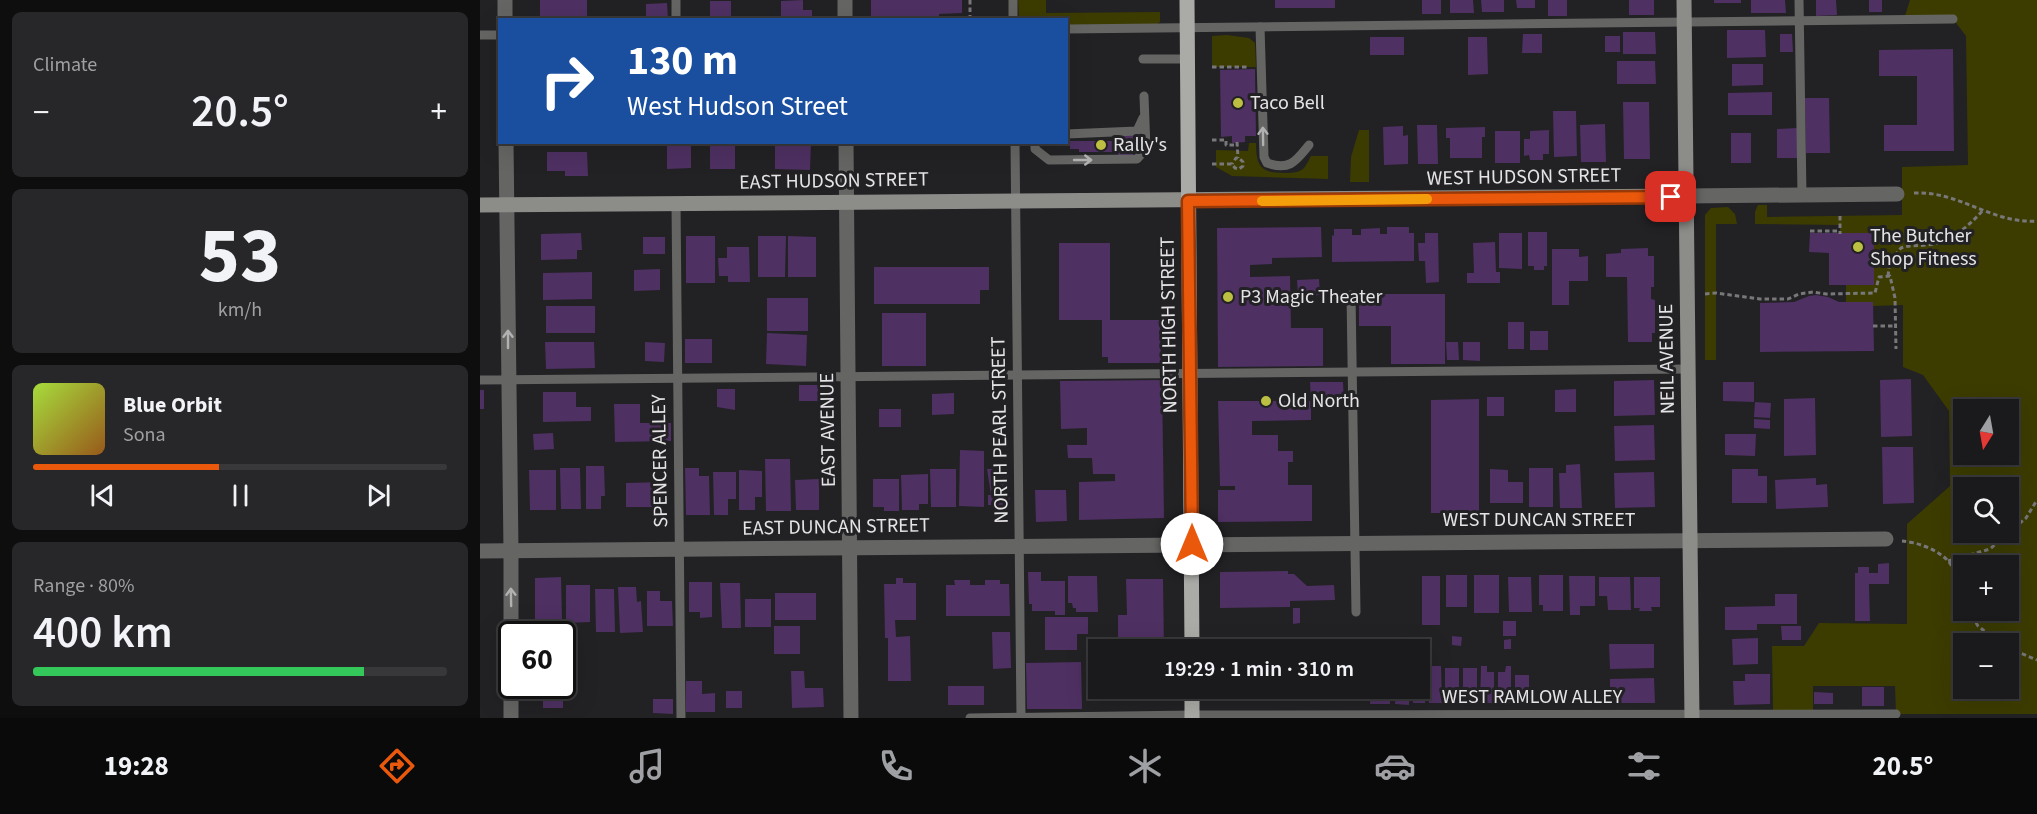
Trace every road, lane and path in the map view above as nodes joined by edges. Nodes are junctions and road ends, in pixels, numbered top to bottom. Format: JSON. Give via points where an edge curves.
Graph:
{"nodes":[{"id":1,"x":505,"y":0,"type":"edge"},
{"id":2,"x":676,"y":0,"type":"edge"},
{"id":3,"x":844,"y":0,"type":"edge"},
{"id":4,"x":970,"y":0,"type":"edge"},
{"id":5,"x":1013,"y":0,"type":"edge"},
{"id":6,"x":1187,"y":0,"type":"edge"},
{"id":7,"x":1684,"y":0,"type":"edge"},
{"id":8,"x":1799,"y":0,"type":"edge"},
{"id":9,"x":505,"y":18,"type":"edge"},
{"id":10,"x":676,"y":18,"type":"edge"},
{"id":11,"x":845,"y":18,"type":"edge"},
{"id":12,"x":970,"y":18,"type":"edge"},
{"id":13,"x":1014,"y":18,"type":"edge"},
{"id":14,"x":1953,"y":19,"type":"dead end"},
{"id":15,"x":1799,"y":21,"type":"junction"},
{"id":16,"x":1685,"y":22,"type":"junction"},
{"id":17,"x":1187,"y":27,"type":"junction"},
{"id":18,"x":1260,"y":27,"type":"junction"},
{"id":19,"x":1068,"y":29,"type":"edge"},
{"id":20,"x":480,"y":35,"type":"edge"},
{"id":21,"x":498,"y":35,"type":"edge"},
{"id":22,"x":1143,"y":59,"type":"dead end"},
{"id":23,"x":1188,"y":59,"type":"junction"},
{"id":24,"x":1212,"y":67,"type":"dead end"},
{"id":25,"x":1262,"y":67,"type":"junction"},
{"id":26,"x":1144,"y":96,"type":"dead end"},
{"id":27,"x":1145,"y":113,"type":"junction"},
{"id":28,"x":1068,"y":134,"type":"edge"},
{"id":29,"x":1212,"y":140,"type":"dead end"},
{"id":30,"x":506,"y":144,"type":"edge"},
{"id":31,"x":846,"y":144,"type":"edge"},
{"id":32,"x":1015,"y":144,"type":"edge"},
{"id":33,"x":1035,"y":144,"type":"edge"},
{"id":34,"x":1309,"y":145,"type":"dead end"},
{"id":35,"x":1238,"y":158,"type":"junction"},
{"id":36,"x":1212,"y":164,"type":"dead end"},
{"id":37,"x":1232,"y":164,"type":"junction"},
{"id":38,"x":1897,"y":194,"type":"joint"},
{"id":39,"x":1802,"y":195,"type":"junction"},
{"id":40,"x":1686,"y":196,"type":"junction"},
{"id":41,"x":1015,"y":200,"type":"junction"},
{"id":42,"x":846,"y":201,"type":"junction"},
{"id":43,"x":1188,"y":201,"type":"junction"},
{"id":44,"x":676,"y":203,"type":"junction"},
{"id":45,"x":480,"y":205,"type":"edge"},
{"id":46,"x":507,"y":205,"type":"junction"},
{"id":47,"x":1983,"y":210,"type":"junction"},
{"id":48,"x":1840,"y":216,"type":"dead end"},
{"id":49,"x":2037,"y":221,"type":"edge"},
{"id":50,"x":1810,"y":231,"type":"dead end"},
{"id":51,"x":1888,"y":276,"type":"junction"},
{"id":52,"x":1705,"y":294,"type":"dead end"},
{"id":53,"x":1351,"y":295,"type":"dead end"},
{"id":54,"x":1896,"y":326,"type":"junction"},
{"id":55,"x":1873,"y":327,"type":"dead end"},
{"id":56,"x":1896,"y":349,"type":"dead end"},
{"id":57,"x":1688,"y":369,"type":"junction"},
{"id":58,"x":1352,"y":372,"type":"junction"},
{"id":59,"x":1191,"y":373,"type":"junction"},
{"id":60,"x":1017,"y":375,"type":"junction"},
{"id":61,"x":848,"y":376,"type":"junction"},
{"id":62,"x":678,"y":378,"type":"junction"},
{"id":63,"x":508,"y":379,"type":"junction"},
{"id":64,"x":480,"y":380,"type":"edge"},
{"id":65,"x":2037,"y":500,"type":"edge"},
{"id":66,"x":1886,"y":539,"type":"joint"},
{"id":67,"x":1690,"y":540,"type":"junction"},
{"id":68,"x":1355,"y":542,"type":"junction"},
{"id":69,"x":1192,"y":544,"type":"junction"},
{"id":70,"x":1019,"y":546,"type":"junction"},
{"id":71,"x":850,"y":548,"type":"junction"},
{"id":72,"x":680,"y":549,"type":"junction"},
{"id":73,"x":480,"y":551,"type":"edge"},
{"id":74,"x":511,"y":551,"type":"junction"},
{"id":75,"x":1948,"y":561,"type":"junction"},
{"id":76,"x":1953,"y":570,"type":"edge"},
{"id":77,"x":1356,"y":612,"type":"dead end"},
{"id":78,"x":1975,"y":621,"type":"edge"},
{"id":79,"x":1987,"y":633,"type":"edge"},
{"id":80,"x":1192,"y":639,"type":"edge"},
{"id":81,"x":2019,"y":653,"type":"edge"},
{"id":82,"x":2037,"y":660,"type":"edge"},
{"id":83,"x":1192,"y":699,"type":"edge"},
{"id":84,"x":1896,"y":714,"type":"dead end"},
{"id":85,"x":1692,"y":716,"type":"edge"},
{"id":86,"x":1192,"y":717,"type":"edge"},
{"id":87,"x":511,"y":718,"type":"edge"},
{"id":88,"x":681,"y":718,"type":"edge"},
{"id":89,"x":851,"y":718,"type":"edge"},
{"id":90,"x":970,"y":718,"type":"edge"},
{"id":91,"x":1021,"y":718,"type":"edge"}],
"edges":[{"from":1,"to":9,"type":"street"},
{"from":2,"to":10,"type":"lane"},
{"from":3,"to":11,"type":"street"},
{"from":4,"to":12,"type":"path"},
{"from":5,"to":13,"type":"lane"},
{"from":6,"to":17,"type":"main road","name":"NORTH HIGH STREET"},
{"from":7,"to":16,"type":"street","name":"NEIL AVENUE"},
{"from":8,"to":15,"type":"lane"},
{"from":14,"to":15,"type":"lane"},
{"from":15,"to":16,"type":"lane"},
{"from":15,"to":39,"type":"lane"},
{"from":16,"to":18,"type":"lane"},
{"from":16,"to":40,"type":"street","name":"NEIL AVENUE"},
{"from":17,"to":18,"type":"lane"},
{"from":17,"to":19,"type":"lane"},
{"from":17,"to":23,"type":"main road","name":"NORTH HIGH STREET"},
{"from":18,"to":25,"type":"lane"},
{"from":20,"to":21,"type":"lane"},
{"from":22,"to":23,"type":"lane"},
{"from":23,"to":43,"type":"main road","name":"NORTH HIGH STREET"},
{"from":24,"to":25,"type":"path"},
{"from":34,"to":25,"type":"lane","one_way":true,"via":[[1290,165],[1267,163]]},
{"from":26,"to":27,"type":"lane"},
{"from":27,"to":28,"type":"lane","via":[[1137,131]]},
{"from":33,"to":27,"type":"lane","one_way":true,"via":[[1035,149],[1048,160],[1137,159],[1146,149]]},
{"from":29,"to":35,"type":"path","via":[[1238,144]]},
{"from":30,"to":46,"type":"street"},
{"from":31,"to":42,"type":"street","name":"EAST AVENUE"},
{"from":32,"to":41,"type":"lane","name":"NORTH PEARL STREET"},
{"from":35,"to":37,"type":"path"},
{"from":35,"to":37,"type":"path","via":[[1242,167],[1237,169]]},
{"from":36,"to":37,"type":"path"},
{"from":38,"to":39,"type":"street","name":"WEST HUDSON STREET"},
{"from":38,"to":47,"type":"path","via":[[1931,192]]},
{"from":39,"to":40,"type":"street","name":"WEST HUDSON STREET"},
{"from":40,"to":43,"type":"street","name":"WEST HUDSON STREET"},
{"from":40,"to":57,"type":"street","name":"NEIL AVENUE"},
{"from":41,"to":42,"type":"street","name":"EAST HUDSON STREET"},
{"from":41,"to":43,"type":"street","name":"EAST HUDSON STREET"},
{"from":41,"to":60,"type":"lane","name":"NORTH PEARL STREET"},
{"from":42,"to":44,"type":"street","name":"EAST HUDSON STREET"},
{"from":42,"to":61,"type":"street","name":"EAST AVENUE"},
{"from":43,"to":59,"type":"main road","name":"NORTH HIGH STREET"},
{"from":44,"to":46,"type":"street","name":"EAST HUDSON STREET"},
{"from":44,"to":62,"type":"lane","name":"SPENCER ALLEY"},
{"from":45,"to":46,"type":"street","name":"EAST HUDSON STREET"},
{"from":63,"to":46,"type":"street","one_way":true},
{"from":47,"to":49,"type":"path","via":[[2021,222]]},
{"from":47,"to":51,"type":"path","via":[[1950,238],[1901,248],[1890,261]]},
{"from":48,"to":50,"type":"path","via":[[1840,232]]},
{"from":51,"to":52,"type":"path","via":[[1879,277],[1875,293],[1812,292],[1788,299]]},
{"from":51,"to":54,"type":"path","via":[[1892,278],[1896,298]]},
{"from":53,"to":58,"type":"lane"},
{"from":54,"to":55,"type":"path"},
{"from":54,"to":56,"type":"path"},
{"from":57,"to":58,"type":"lane"},
{"from":57,"to":67,"type":"street","name":"NEIL AVENUE"},
{"from":58,"to":59,"type":"lane"},
{"from":58,"to":68,"type":"lane"},
{"from":59,"to":60,"type":"lane"},
{"from":59,"to":69,"type":"main road","name":"NORTH HIGH STREET"},
{"from":60,"to":61,"type":"lane"},
{"from":60,"to":70,"type":"lane","name":"NORTH PEARL STREET"},
{"from":61,"to":62,"type":"lane"},
{"from":61,"to":71,"type":"street","name":"EAST AVENUE"},
{"from":62,"to":63,"type":"lane"},
{"from":62,"to":72,"type":"lane","name":"SPENCER ALLEY"},
{"from":63,"to":64,"type":"lane"},
{"from":63,"to":74,"type":"street"},
{"from":65,"to":75,"type":"path","via":[[2026,518],[1990,549]]},
{"from":66,"to":67,"type":"street","name":"WEST DUNCAN STREET"},
{"from":66,"to":75,"type":"path","via":[[1910,542]]},
{"from":67,"to":68,"type":"street","name":"WEST DUNCAN STREET"},
{"from":67,"to":85,"type":"street","name":"NEIL AVENUE"},
{"from":68,"to":69,"type":"street","name":"WEST DUNCAN STREET"},
{"from":68,"to":77,"type":"lane"},
{"from":69,"to":70,"type":"street","name":"EAST DUNCAN STREET"},
{"from":69,"to":80,"type":"main road","name":"NORTH HIGH STREET"},
{"from":70,"to":71,"type":"street","name":"EAST DUNCAN STREET"},
{"from":70,"to":91,"type":"lane","name":"NORTH PEARL STREET"},
{"from":71,"to":72,"type":"street","name":"EAST DUNCAN STREET"},
{"from":71,"to":89,"type":"street","name":"EAST AVENUE"},
{"from":72,"to":74,"type":"street","name":"EAST DUNCAN STREET"},
{"from":72,"to":88,"type":"lane","name":"SPENCER ALLEY"},
{"from":73,"to":74,"type":"street","name":"EAST DUNCAN STREET"},
{"from":87,"to":74,"type":"street","one_way":true},
{"from":75,"to":76,"type":"path"},
{"from":78,"to":79,"type":"path"},
{"from":81,"to":82,"type":"path"},
{"from":83,"to":86,"type":"main road"},
{"from":84,"to":85,"type":"lane","name":"WEST RAMLOW ALLEY"},
{"from":85,"to":86,"type":"lane","name":"WEST RAMLOW ALLEY"},
{"from":86,"to":91,"type":"lane","name":"WEST RAMLOW ALLEY"},
{"from":90,"to":91,"type":"lane","name":"WEST RAMLOW ALLEY"}]}
